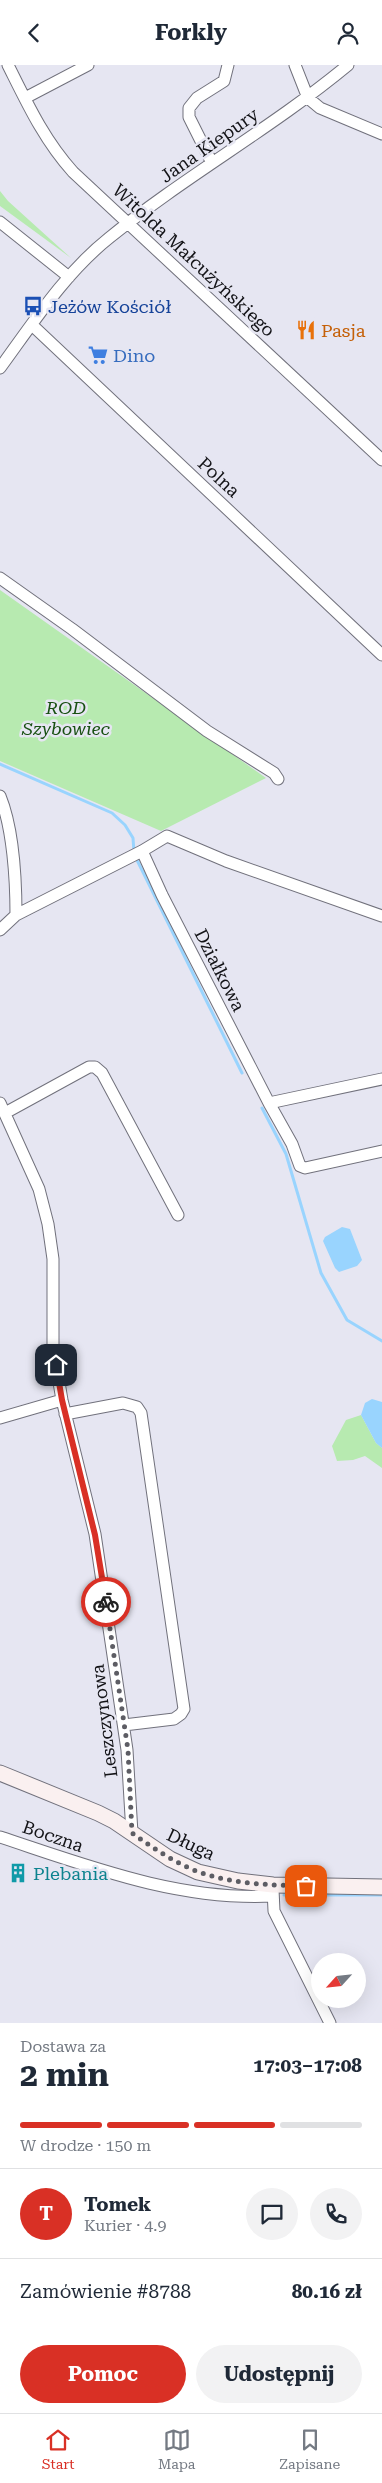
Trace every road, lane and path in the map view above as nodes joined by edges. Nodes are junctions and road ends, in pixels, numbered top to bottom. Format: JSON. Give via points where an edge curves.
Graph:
{"nodes":[{"id":1,"x":8,"y":65,"type":"edge"},
{"id":2,"x":88,"y":65,"type":"edge"},
{"id":3,"x":228,"y":65,"type":"edge"},
{"id":4,"x":294,"y":65,"type":"edge"},
{"id":5,"x":348,"y":65,"type":"edge"},
{"id":6,"x":24,"y":98,"type":"junction"},
{"id":7,"x":308,"y":98,"type":"junction"},
{"id":8,"x":382,"y":134,"type":"edge"},
{"id":9,"x":212,"y":163,"type":"junction"},
{"id":10,"x":0,"y":221,"type":"edge"},
{"id":11,"x":130,"y":222,"type":"junction"},
{"id":12,"x":68,"y":277,"type":"junction"},
{"id":13,"x":32,"y":325,"type":"junction"},
{"id":14,"x":0,"y":368,"type":"edge"},
{"id":15,"x":382,"y":460,"type":"edge"},
{"id":16,"x":0,"y":578,"type":"edge"},
{"id":17,"x":382,"y":655,"type":"edge"},
{"id":18,"x":278,"y":779,"type":"dead end"},
{"id":19,"x":0,"y":796,"type":"edge"},
{"id":20,"x":135,"y":853,"type":"junction"},
{"id":21,"x":16,"y":915,"type":"junction"},
{"id":22,"x":382,"y":916,"type":"edge"},
{"id":23,"x":0,"y":930,"type":"edge"},
{"id":24,"x":382,"y":1079,"type":"edge"},
{"id":25,"x":269,"y":1103,"type":"junction"},
{"id":26,"x":2,"y":1108,"type":"edge"},
{"id":27,"x":382,"y":1151,"type":"edge"},
{"id":28,"x":178,"y":1215,"type":"dead end"},
{"id":29,"x":62,"y":1400,"type":"junction"},
{"id":30,"x":65,"y":1414,"type":"junction"},
{"id":31,"x":0,"y":1418,"type":"edge"},
{"id":32,"x":124,"y":1725,"type":"junction"},
{"id":33,"x":0,"y":1773,"type":"edge"},
{"id":34,"x":132,"y":1833,"type":"junction"},
{"id":35,"x":0,"y":1837,"type":"edge"},
{"id":36,"x":382,"y":1887,"type":"edge"},
{"id":37,"x":273,"y":1891,"type":"junction"},
{"id":38,"x":330,"y":2023,"type":"edge"}],
"edges":[{"from":1,"to":6,"type":"street","name":"Witolda Małcużyńskiego"},
{"from":2,"to":6,"type":"street"},
{"from":3,"to":9,"type":"street","via":[[224,81],[197,98],[189,108],[192,124]]},
{"from":4,"to":7,"type":"street"},
{"from":5,"to":7,"type":"street","name":"Jana Kiepury"},
{"from":6,"to":11,"type":"street","name":"Witolda Małcużyńskiego","via":[[54,151]]},
{"from":7,"to":8,"type":"street","via":[[335,116]]},
{"from":7,"to":9,"type":"street","name":"Jana Kiepury"},
{"from":9,"to":11,"type":"street","name":"Jana Kiepury"},
{"from":10,"to":12,"type":"street"},
{"from":11,"to":12,"type":"street","via":[[108,238]]},
{"from":11,"to":15,"type":"street","name":"Witolda Małcużyńskiego"},
{"from":12,"to":13,"type":"street"},
{"from":13,"to":14,"type":"street"},
{"from":13,"to":17,"type":"street","name":"Polna"},
{"from":16,"to":18,"type":"street","via":[[207,731],[274,773]]},
{"from":19,"to":21,"type":"street","via":[[11,844]]},
{"from":20,"to":21,"type":"street"},
{"from":20,"to":22,"type":"street","via":[[167,836],[226,861]]},
{"from":20,"to":25,"type":"street","name":"Działkowa","via":[[162,895]]},
{"from":21,"to":23,"type":"street"},
{"from":24,"to":25,"type":"street"},
{"from":25,"to":27,"type":"street","name":"Działkowa","via":[[292,1144],[300,1166],[305,1168]]},
{"from":26,"to":28,"type":"street","via":[[95,1067],[102,1073]]},
{"from":26,"to":29,"type":"street","name":"Leszczynowa","via":[[39,1189],[48,1224],[54,1259],[53,1347]]},
{"from":29,"to":30,"type":"street","name":"Leszczynowa"},
{"from":29,"to":31,"type":"street"},
{"from":30,"to":32,"type":"street","name":"Leszczynowa","via":[[95,1535]]},
{"from":30,"to":32,"type":"street","via":[[123,1403],[137,1407],[141,1413],[184,1709],[174,1719]]},
{"from":32,"to":34,"type":"street","name":"Leszczynowa"},
{"from":33,"to":34,"type":"street","name":"Długa","via":[[98,1813]]},
{"from":34,"to":37,"type":"street","name":"Długa","via":[[170,1859],[198,1872]]},
{"from":35,"to":37,"type":"street","name":"Boczna","via":[[103,1872],[174,1887],[238,1898]]},
{"from":36,"to":37,"type":"street","name":"Długa"},
{"from":37,"to":38,"type":"street","via":[[274,1911]]}]}
